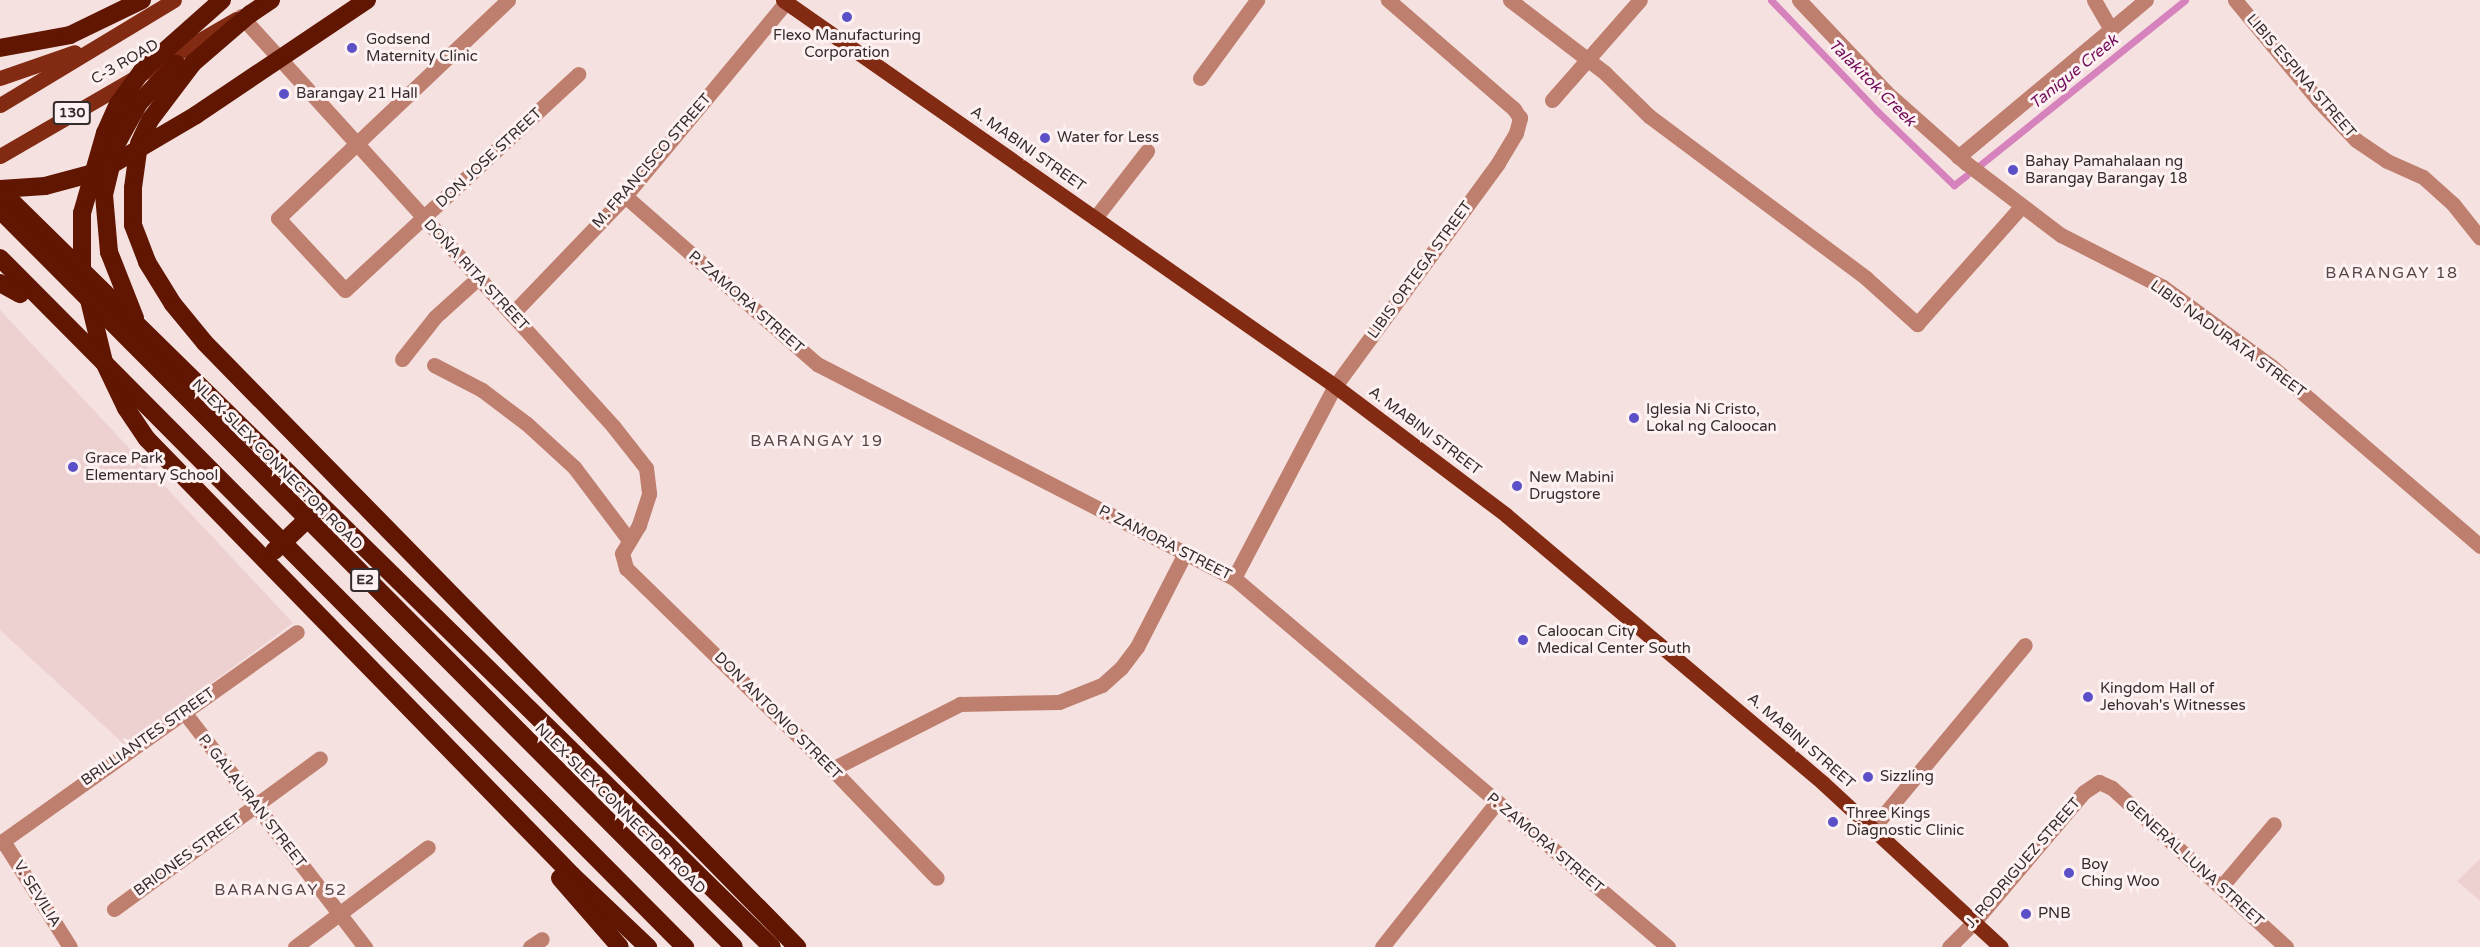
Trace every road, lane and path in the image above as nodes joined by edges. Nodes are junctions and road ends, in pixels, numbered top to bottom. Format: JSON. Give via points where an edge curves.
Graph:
{"nodes":[{"id":1,"x":142,"y":0,"type":"edge"},
{"id":2,"x":174,"y":0,"type":"edge"},
{"id":3,"x":222,"y":0,"type":"edge"},
{"id":4,"x":269,"y":0,"type":"edge"},
{"id":5,"x":368,"y":0,"type":"edge"},
{"id":6,"x":507,"y":0,"type":"edge"},
{"id":7,"x":1257,"y":0,"type":"edge"},
{"id":8,"x":1388,"y":0,"type":"edge"},
{"id":9,"x":1510,"y":0,"type":"edge"},
{"id":10,"x":1640,"y":0,"type":"edge"},
{"id":11,"x":1799,"y":0,"type":"edge"},
{"id":12,"x":2094,"y":0,"type":"edge"},
{"id":13,"x":2146,"y":0,"type":"edge"},
{"id":14,"x":2235,"y":0,"type":"edge"},
{"id":15,"x":784,"y":1,"type":"edge"},
{"id":16,"x":241,"y":16,"type":"junction"},
{"id":17,"x":2111,"y":29,"type":"junction"},
{"id":18,"x":114,"y":36,"type":"junction"},
{"id":19,"x":0,"y":48,"type":"edge"},
{"id":20,"x":1586,"y":58,"type":"junction"},
{"id":21,"x":578,"y":74,"type":"dead end"},
{"id":22,"x":0,"y":78,"type":"edge"},
{"id":23,"x":1200,"y":78,"type":"dead end"},
{"id":24,"x":1552,"y":100,"type":"dead end"},
{"id":25,"x":0,"y":105,"type":"edge"},
{"id":26,"x":357,"y":143,"type":"junction"},
{"id":27,"x":1148,"y":151,"type":"dead end"},
{"id":28,"x":0,"y":156,"type":"edge"},
{"id":29,"x":1958,"y":157,"type":"junction"},
{"id":30,"x":0,"y":190,"type":"edge"},
{"id":31,"x":625,"y":196,"type":"junction"},
{"id":32,"x":2020,"y":207,"type":"junction"},
{"id":33,"x":0,"y":210,"type":"edge"},
{"id":34,"x":1095,"y":218,"type":"junction"},
{"id":35,"x":424,"y":219,"type":"junction"},
{"id":36,"x":2480,"y":238,"type":"edge"},
{"id":37,"x":0,"y":258,"type":"edge"},
{"id":38,"x":0,"y":274,"type":"edge"},
{"id":39,"x":477,"y":279,"type":"junction"},
{"id":40,"x":0,"y":283,"type":"edge"},
{"id":41,"x":20,"y":294,"type":"junction"},
{"id":42,"x":512,"y":314,"type":"junction"},
{"id":43,"x":140,"y":331,"type":"junction"},
{"id":44,"x":402,"y":359,"type":"dead end"},
{"id":45,"x":434,"y":365,"type":"dead end"},
{"id":46,"x":1335,"y":386,"type":"junction"},
{"id":47,"x":321,"y":507,"type":"junction"},
{"id":48,"x":2480,"y":546,"type":"edge"},
{"id":49,"x":625,"y":547,"type":"junction"},
{"id":50,"x":273,"y":552,"type":"junction"},
{"id":51,"x":1185,"y":553,"type":"junction"},
{"id":52,"x":1234,"y":578,"type":"junction"},
{"id":53,"x":297,"y":632,"type":"dead end"},
{"id":54,"x":2025,"y":645,"type":"dead end"},
{"id":55,"x":184,"y":712,"type":"junction"},
{"id":56,"x":320,"y":758,"type":"dead end"},
{"id":57,"x":832,"y":769,"type":"junction"},
{"id":58,"x":2099,"y":782,"type":"joint"},
{"id":59,"x":1497,"y":802,"type":"junction"},
{"id":60,"x":255,"y":805,"type":"junction"},
{"id":61,"x":2274,"y":824,"type":"dead end"},
{"id":62,"x":1872,"y":830,"type":"junction"},
{"id":63,"x":2,"y":842,"type":"edge"},
{"id":64,"x":428,"y":847,"type":"dead end"},
{"id":65,"x":937,"y":878,"type":"dead end"},
{"id":66,"x":2221,"y":887,"type":"junction"},
{"id":67,"x":114,"y":909,"type":"dead end"},
{"id":68,"x":339,"y":914,"type":"junction"},
{"id":69,"x":1974,"y":922,"type":"junction"},
{"id":70,"x":70,"y":947,"type":"edge"},
{"id":71,"x":295,"y":947,"type":"edge"},
{"id":72,"x":365,"y":947,"type":"edge"},
{"id":73,"x":620,"y":947,"type":"edge"},
{"id":74,"x":648,"y":947,"type":"edge"},
{"id":75,"x":685,"y":947,"type":"edge"},
{"id":76,"x":734,"y":947,"type":"edge"},
{"id":77,"x":772,"y":947,"type":"edge"},
{"id":78,"x":797,"y":947,"type":"edge"},
{"id":79,"x":1382,"y":947,"type":"edge"},
{"id":80,"x":1668,"y":947,"type":"edge"},
{"id":81,"x":1949,"y":947,"type":"edge"},
{"id":82,"x":2001,"y":947,"type":"edge"},
{"id":83,"x":2286,"y":947,"type":"edge"}],
"edges":[{"from":1,"to":19,"type":"highway","via":[[70,35]]},
{"from":2,"to":18,"type":"main road","name":"C-3 ROAD"},
{"from":3,"to":74,"type":"highway","via":[[142,71],[118,104],[105,133],[82,213],[82,271],[104,362],[126,408],[147,439],[572,875]]},
{"from":4,"to":16,"type":"main road","name":"C-3 ROAD","number":"130"},
{"from":4,"to":78,"type":"highway","via":[[193,63],[171,87],[150,120],[139,144],[133,206],[133,225],[147,262],[173,304],[205,343]]},
{"from":5,"to":30,"type":"highway","via":[[196,115],[101,171],[45,186]]},
{"from":6,"to":26,"type":"street"},
{"from":7,"to":23,"type":"street"},
{"from":8,"to":46,"type":"street","name":"LIBIS ORTEGA STREET","via":[[1520,118],[1516,134],[1498,163]]},
{"from":9,"to":20,"type":"street"},
{"from":10,"to":20,"type":"street"},
{"from":11,"to":29,"type":"street","name":"LIBIS NADURATA STREET","via":[[1886,92]]},
{"from":12,"to":17,"type":"street"},
{"from":13,"to":17,"type":"street"},
{"from":14,"to":36,"type":"street","name":"LIBIS ESPINA STREET","via":[[2356,140],[2387,161],[2423,177],[2453,204]]},
{"from":15,"to":31,"type":"street","name":"M. FRANCISCO STREET"},
{"from":15,"to":34,"type":"main road","name":"A. MABINI STREET"},
{"from":16,"to":26,"type":"street","name":"DOÑA RITA STREET"},
{"from":16,"to":28,"type":"main road","name":"C-3 ROAD","number":"130"},
{"from":16,"to":43,"type":"highway","via":[[177,63],[139,103],[116,145],[104,195],[108,243],[122,292]]},
{"from":17,"to":29,"type":"street"},
{"from":18,"to":22,"type":"main road"},
{"from":18,"to":25,"type":"main road","name":"C-3 ROAD"},
{"from":20,"to":24,"type":"street"},
{"from":20,"to":32,"type":"street","via":[[1648,116],[1866,278],[1917,324]]},
{"from":21,"to":35,"type":"street","name":"DON JOSE STREET"},
{"from":26,"to":35,"type":"street","name":"DOÑA RITA STREET"},
{"from":26,"to":35,"type":"street","name":"DON JOSE STREET","via":[[278,218],[345,290]]},
{"from":27,"to":34,"type":"street"},
{"from":29,"to":32,"type":"street","name":"LIBIS NADURATA STREET"},
{"from":30,"to":43,"type":"highway"},
{"from":31,"to":42,"type":"street","name":"M. FRANCISCO STREET"},
{"from":31,"to":51,"type":"street","name":"P. ZAMORA STREET","via":[[817,364]]},
{"from":32,"to":48,"type":"street","name":"LIBIS NADURATA STREET","via":[[2061,235],[2163,288],[2271,366]]},
{"from":33,"to":76,"type":"highway","name":"NLEX-SLEX CONNECTOR ROAD","number":"E2"},
{"from":34,"to":46,"type":"main road","name":"A. MABINI STREET"},
{"from":35,"to":39,"type":"street","name":"DOÑA RITA STREET"},
{"from":37,"to":75,"type":"highway","number":"E2"},
{"from":38,"to":41,"type":"highway"},
{"from":39,"to":42,"type":"street","name":"DOÑA RITA STREET"},
{"from":39,"to":44,"type":"street","via":[[435,317]]},
{"from":40,"to":41,"type":"highway"},
{"from":41,"to":50,"type":"highway"},
{"from":42,"to":49,"type":"street","name":"DOÑA RITA STREET","via":[[646,468],[649,494],[639,525]]},
{"from":43,"to":47,"type":"highway"},
{"from":45,"to":49,"type":"street","name":"DON ANTONIO STREET","via":[[482,390],[574,467],[600,498]]},
{"from":46,"to":52,"type":"street","name":"LIBIS ORTEGA STREET"},
{"from":46,"to":62,"type":"main road","name":"A. MABINI STREET","via":[[1576,572],[1823,783]]},
{"from":47,"to":50,"type":"highway"},
{"from":47,"to":77,"type":"highway"},
{"from":49,"to":57,"type":"street","name":"DON ANTONIO STREET","via":[[626,568]]},
{"from":50,"to":73,"type":"highway"},
{"from":51,"to":52,"type":"street","name":"P. ZAMORA STREET"},
{"from":51,"to":57,"type":"street","via":[[1137,647],[1102,685],[1059,702],[960,704]]},
{"from":52,"to":59,"type":"street","name":"P. ZAMORA STREET"},
{"from":53,"to":55,"type":"street","name":"BRILLIANTES STREET"},
{"from":54,"to":62,"type":"street"},
{"from":55,"to":60,"type":"street","name":"P. GALAURAN STREET"},
{"from":55,"to":63,"type":"street","name":"BRILLIANTES STREET"},
{"from":56,"to":60,"type":"street","name":"BRIONES STREET"},
{"from":57,"to":65,"type":"street","name":"DON ANTONIO STREET"},
{"from":58,"to":66,"type":"street","name":"GENERAL LUNA STREET","via":[[2112,788]]},
{"from":58,"to":69,"type":"street","name":"J. RODRIGUEZ STREET","via":[[2084,792]]},
{"from":59,"to":79,"type":"street"},
{"from":59,"to":80,"type":"street","name":"P. ZAMORA STREET"},
{"from":60,"to":67,"type":"street","name":"BRIONES STREET"},
{"from":60,"to":68,"type":"street","name":"P. GALAURAN STREET"},
{"from":61,"to":66,"type":"street"},
{"from":62,"to":69,"type":"main road","name":"A. MABINI STREET"},
{"from":63,"to":70,"type":"street","name":"V. SEVILIA"},
{"from":64,"to":68,"type":"street"},
{"from":66,"to":83,"type":"street","name":"GENERAL LUNA STREET"},
{"from":68,"to":71,"type":"street"},
{"from":68,"to":72,"type":"street","name":"P. GALAURAN STREET"},
{"from":69,"to":81,"type":"street","name":"J. RODRIGUEZ STREET"},
{"from":69,"to":82,"type":"main road","name":"A. MABINI STREET"}]}
